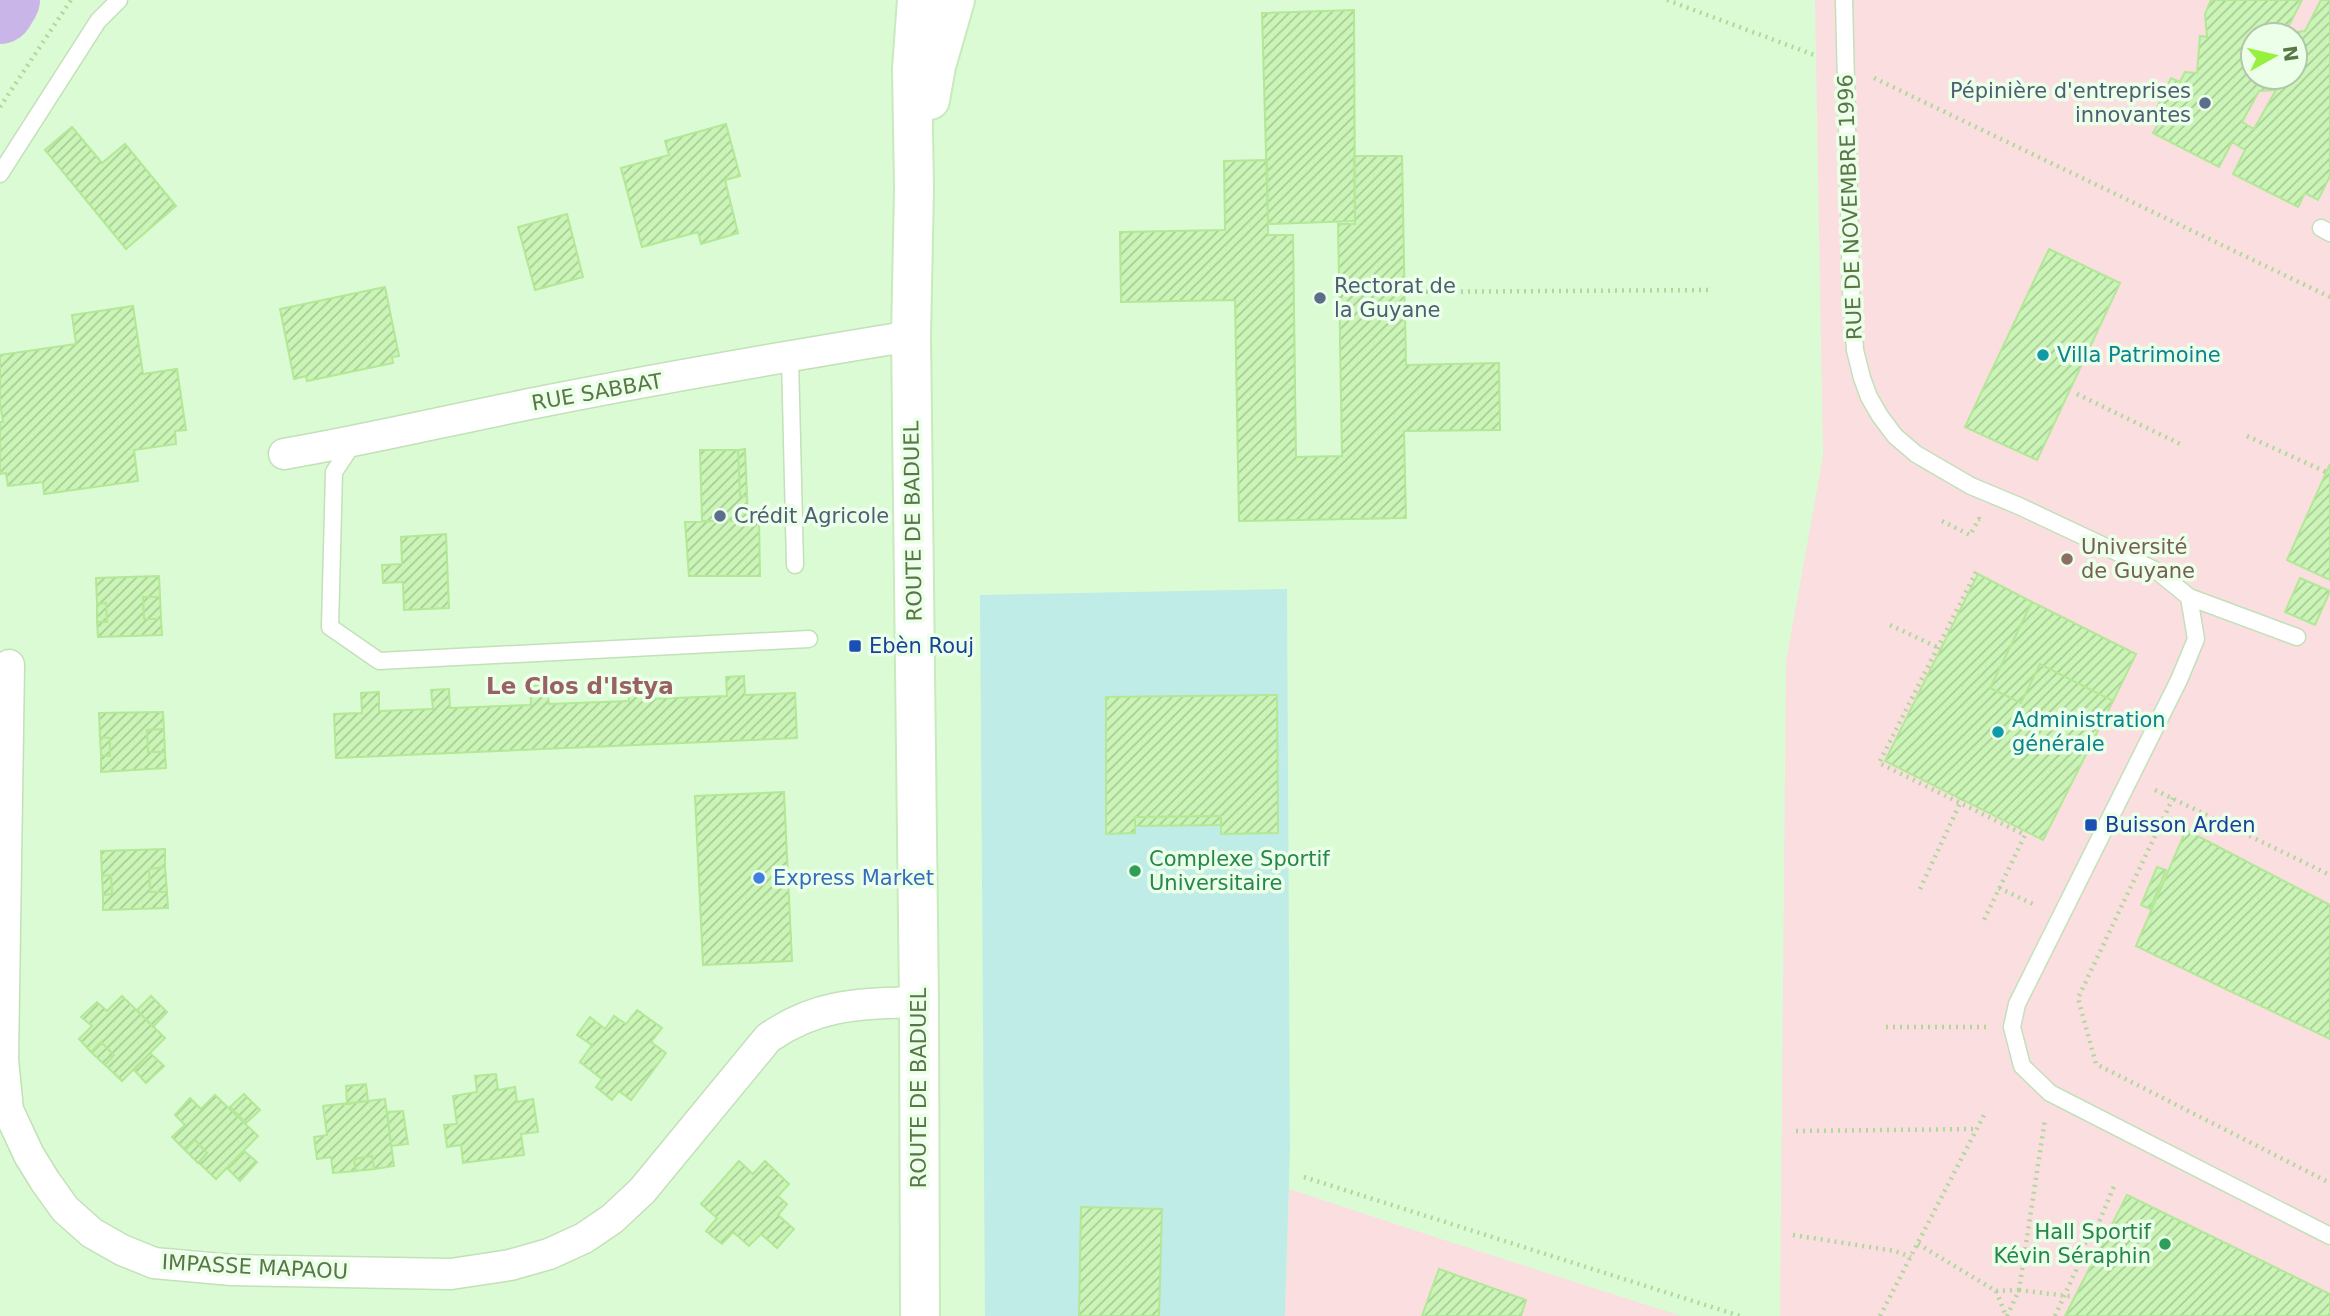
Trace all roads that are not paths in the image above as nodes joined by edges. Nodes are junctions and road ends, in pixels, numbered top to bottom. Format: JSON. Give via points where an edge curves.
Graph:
{"nodes":[{"id":1,"x":119,"y":0,"type":"edge"},
{"id":2,"x":917,"y":0,"type":"edge"},
{"id":3,"x":955,"y":0,"type":"edge"},
{"id":4,"x":1844,"y":0,"type":"edge"},
{"id":5,"x":0,"y":174,"type":"edge"},
{"id":6,"x":914,"y":189,"type":"junction"},
{"id":7,"x":911,"y":336,"type":"junction"},
{"id":8,"x":790,"y":356,"type":"junction"},
{"id":9,"x":354,"y":442,"type":"junction"},
{"id":10,"x":284,"y":454,"type":"dead end"},
{"id":11,"x":795,"y":565,"type":"dead end"},
{"id":12,"x":2189,"y":597,"type":"junction"},
{"id":13,"x":2297,"y":637,"type":"dead end"},
{"id":14,"x":809,"y":639,"type":"dead end"},
{"id":15,"x":9,"y":665,"type":"dead end"},
{"id":16,"x":919,"y":1002,"type":"junction"},
{"id":17,"x":2330,"y":1236,"type":"edge"},
{"id":18,"x":920,"y":1316,"type":"edge"}],
"edges":[{"from":1,"to":5,"type":"lane","via":[[98,21]]},
{"from":2,"to":6,"type":"main road","name":"ROUTE DE BADUEL","via":[[912,69]]},
{"from":3,"to":6,"type":"main road","name":"ROUTE DE BADUEL","via":[[936,66]]},
{"from":4,"to":12,"type":"lane","name":"RUE DE NOVEMBRE 1996","via":[[1855,350],[1861,378],[1880,416],[1916,454],[1950,475],[2157,571]]},
{"from":6,"to":7,"type":"main road","name":"ROUTE DE BADUEL"},
{"from":7,"to":8,"type":"street","name":"RUE SABBAT"},
{"from":7,"to":16,"type":"main road","name":"ROUTE DE BADUEL"},
{"from":8,"to":9,"type":"street","name":"RUE SABBAT"},
{"from":8,"to":11,"type":"lane"},
{"from":9,"to":10,"type":"street","name":"RUE SABBAT"},
{"from":9,"to":14,"type":"lane","via":[[334,472],[330,627],[379,661]]},
{"from":12,"to":13,"type":"lane","name":"RUE DE NOVEMBRE 1996"},
{"from":12,"to":17,"type":"lane","via":[[2196,639],[2017,1004],[2012,1027],[2022,1066],[2050,1093]]},
{"from":15,"to":16,"type":"street","name":"IMPASSE MAPAOU","via":[[3,1060],[8,1110],[29,1155],[65,1209],[92,1233],[154,1263],[232,1270],[451,1273],[549,1254],[612,1219],[642,1191],[768,1038],[788,1024],[829,1008]]},
{"from":16,"to":18,"type":"main road","name":"ROUTE DE BADUEL"}]}
